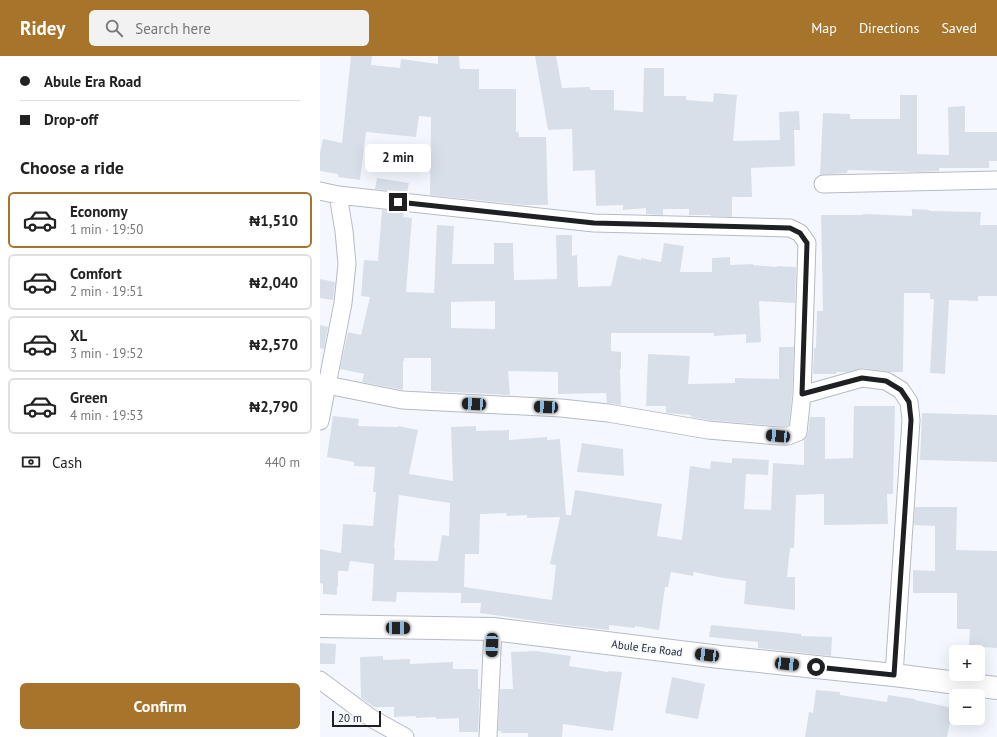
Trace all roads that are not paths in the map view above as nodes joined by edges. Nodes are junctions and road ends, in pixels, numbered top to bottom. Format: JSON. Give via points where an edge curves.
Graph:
{"nodes":[{"id":1,"x":997,"y":180,"type":"edge"},
{"id":2,"x":824,"y":184,"type":"dead end"},
{"id":3,"x":320,"y":191,"type":"edge"},
{"id":4,"x":338,"y":195,"type":"junction"},
{"id":5,"x":327,"y":385,"type":"junction"},
{"id":6,"x":802,"y":394,"type":"junction"},
{"id":7,"x":320,"y":421,"type":"edge"},
{"id":8,"x":320,"y":626,"type":"edge"},
{"id":9,"x":493,"y":629,"type":"junction"},
{"id":10,"x":894,"y":675,"type":"junction"},
{"id":11,"x":320,"y":680,"type":"edge"},
{"id":12,"x":997,"y":688,"type":"edge"},
{"id":13,"x":405,"y":737,"type":"edge"},
{"id":14,"x":488,"y":737,"type":"edge"}],
"edges":[{"from":1,"to":2,"type":"street"},
{"from":3,"to":4,"type":"street"},
{"from":4,"to":5,"type":"street","via":[[347,264],[343,303]]},
{"from":4,"to":6,"type":"street","via":[[594,223],[790,228],[800,233],[807,243]]},
{"from":5,"to":6,"type":"street","via":[[402,400],[561,408],[608,413],[708,430],[778,436],[798,432]]},
{"from":5,"to":7,"type":"street"},
{"from":6,"to":10,"type":"street","via":[[862,378],[886,381],[901,390],[909,402],[911,420]]},
{"from":8,"to":9,"type":"street","name":"Abule Era Road"},
{"from":9,"to":10,"type":"street","name":"Abule Era Road"},
{"from":9,"to":14,"type":"street"},
{"from":10,"to":12,"type":"street","name":"Abule Era Road"},
{"from":11,"to":13,"type":"street","via":[[371,718]]}]}
